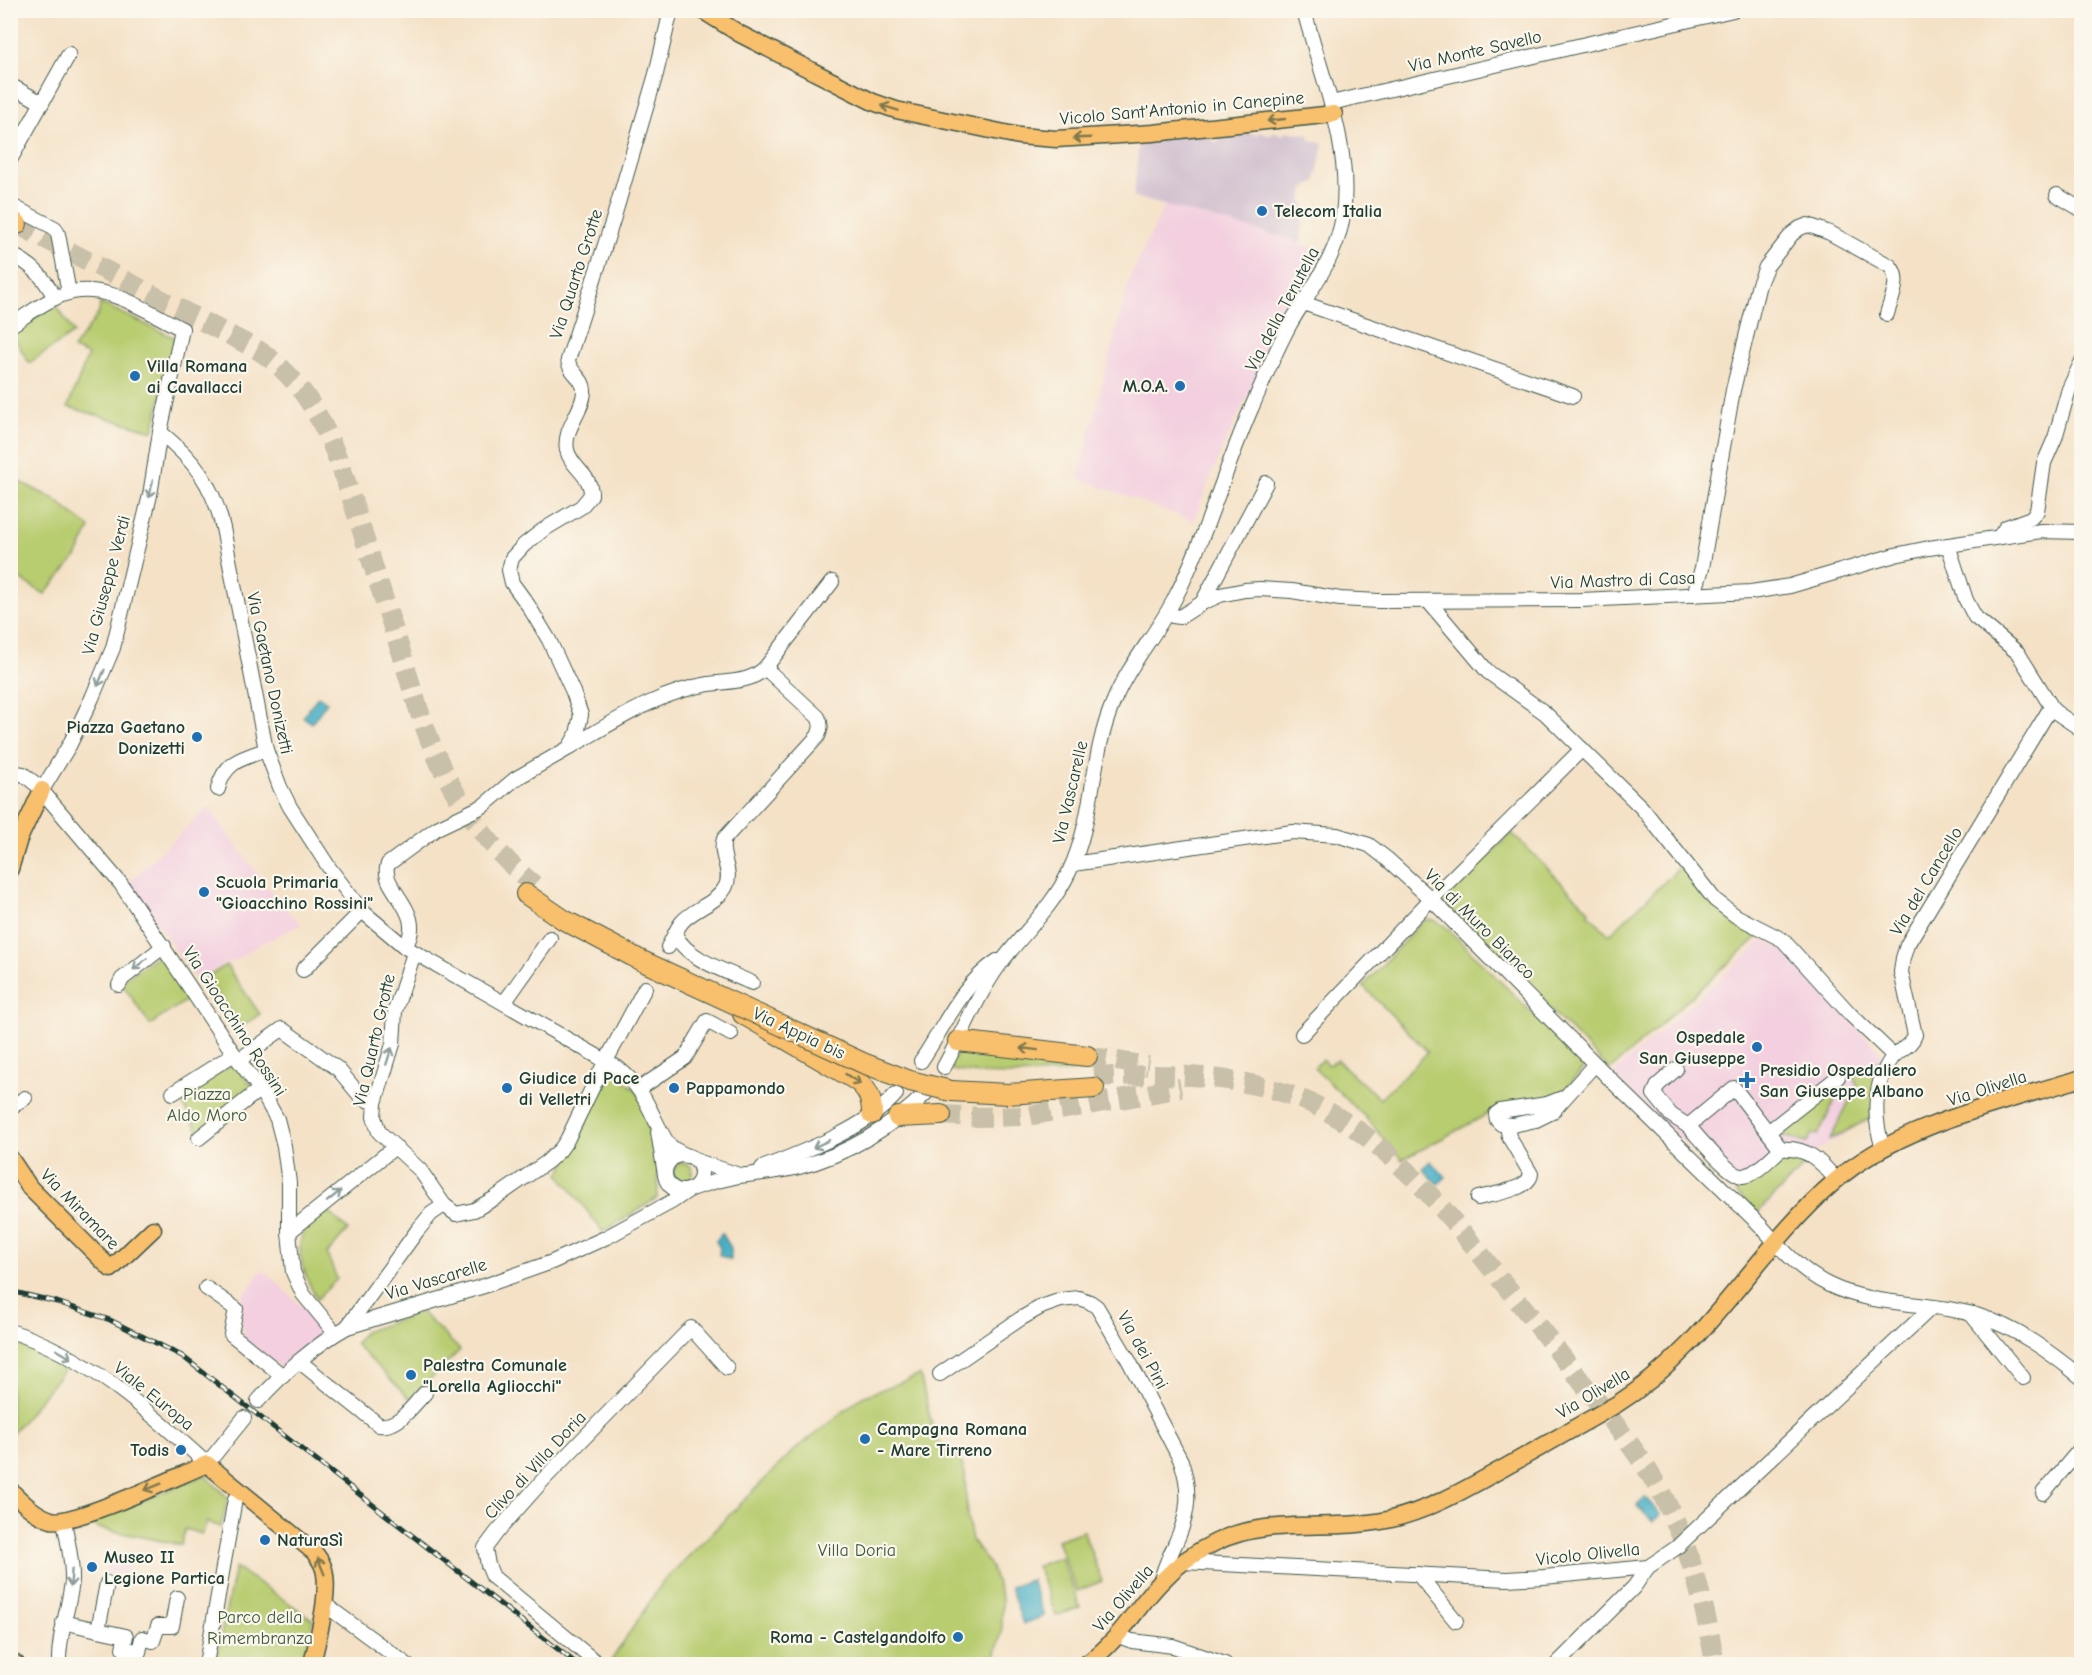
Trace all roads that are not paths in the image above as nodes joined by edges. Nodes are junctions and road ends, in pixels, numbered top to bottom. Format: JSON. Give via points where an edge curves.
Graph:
{"nodes":[{"id":1,"x":671,"y":10,"type":"edge"},
{"id":2,"x":702,"y":10,"type":"edge"},
{"id":3,"x":1304,"y":10,"type":"edge"},
{"id":4,"x":1733,"y":10,"type":"edge"},
{"id":5,"x":69,"y":54,"type":"dead end"},
{"id":6,"x":10,"y":85,"type":"edge"},
{"id":7,"x":42,"y":103,"type":"junction"},
{"id":8,"x":1332,"y":109,"type":"junction"},
{"id":9,"x":10,"y":160,"type":"edge"},
{"id":10,"x":2057,"y":195,"type":"dead end"},
{"id":11,"x":2082,"y":210,"type":"edge"},
{"id":12,"x":12,"y":223,"type":"edge"},
{"id":13,"x":10,"y":254,"type":"edge"},
{"id":14,"x":69,"y":293,"type":"junction"},
{"id":15,"x":55,"y":298,"type":"junction"},
{"id":16,"x":1303,"y":303,"type":"junction"},
{"id":17,"x":1887,"y":314,"type":"dead end"},
{"id":18,"x":10,"y":326,"type":"edge"},
{"id":19,"x":2082,"y":361,"type":"edge"},
{"id":20,"x":1573,"y":396,"type":"dead end"},
{"id":21,"x":160,"y":432,"type":"junction"},
{"id":22,"x":1266,"y":483,"type":"dead end"},
{"id":23,"x":2082,"y":532,"type":"edge"},
{"id":24,"x":1999,"y":537,"type":"junction"},
{"id":25,"x":1948,"y":545,"type":"junction"},
{"id":26,"x":832,"y":582,"type":"dead end"},
{"id":27,"x":1694,"y":595,"type":"junction"},
{"id":28,"x":1429,"y":602,"type":"junction"},
{"id":29,"x":1202,"y":603,"type":"junction"},
{"id":30,"x":1167,"y":613,"type":"junction"},
{"id":31,"x":765,"y":668,"type":"junction"},
{"id":32,"x":2051,"y":707,"type":"junction"},
{"id":33,"x":2082,"y":730,"type":"edge"},
{"id":34,"x":568,"y":748,"type":"junction"},
{"id":35,"x":1582,"y":749,"type":"junction"},
{"id":36,"x":266,"y":750,"type":"junction"},
{"id":37,"x":10,"y":772,"type":"edge"},
{"id":38,"x":219,"y":789,"type":"dead end"},
{"id":39,"x":42,"y":790,"type":"junction"},
{"id":40,"x":1073,"y":864,"type":"junction"},
{"id":41,"x":10,"y":869,"type":"edge"},
{"id":42,"x":530,"y":890,"type":"tunnel mouth"},
{"id":43,"x":1431,"y":899,"type":"junction"},
{"id":44,"x":362,"y":911,"type":"junction"},
{"id":45,"x":675,"y":934,"type":"junction"},
{"id":46,"x":550,"y":938,"type":"dead end"},
{"id":47,"x":164,"y":946,"type":"junction"},
{"id":48,"x":668,"y":947,"type":"dead end"},
{"id":49,"x":410,"y":950,"type":"junction"},
{"id":50,"x":1008,"y":953,"type":"junction"},
{"id":51,"x":643,"y":955,"type":"junction"},
{"id":52,"x":303,"y":970,"type":"dead end"},
{"id":53,"x":752,"y":983,"type":"dead end"},
{"id":54,"x":119,"y":985,"type":"dead end"},
{"id":55,"x":645,"y":988,"type":"dead end"},
{"id":56,"x":708,"y":992,"type":"junction"},
{"id":57,"x":504,"y":1003,"type":"junction"},
{"id":58,"x":731,"y":1034,"type":"dead end"},
{"id":59,"x":1302,"y":1034,"type":"dead end"},
{"id":60,"x":958,"y":1041,"type":"junction"},
{"id":61,"x":1088,"y":1056,"type":"tunnel mouth"},
{"id":62,"x":1894,"y":1056,"type":"junction"},
{"id":63,"x":236,"y":1057,"type":"junction"},
{"id":64,"x":606,"y":1060,"type":"junction"},
{"id":65,"x":921,"y":1061,"type":"dead end"},
{"id":66,"x":1595,"y":1064,"type":"junction"},
{"id":67,"x":1676,"y":1069,"type":"dead end"},
{"id":68,"x":1838,"y":1077,"type":"dead end"},
{"id":69,"x":2082,"y":1078,"type":"edge"},
{"id":70,"x":949,"y":1079,"type":"junction"},
{"id":71,"x":1094,"y":1082,"type":"tunnel mouth"},
{"id":72,"x":260,"y":1089,"type":"junction"},
{"id":73,"x":639,"y":1089,"type":"junction"},
{"id":74,"x":173,"y":1093,"type":"dead end"},
{"id":75,"x":926,"y":1093,"type":"dead end"},
{"id":76,"x":896,"y":1094,"type":"dead end"},
{"id":77,"x":25,"y":1098,"type":"dead end"},
{"id":78,"x":375,"y":1103,"type":"junction"},
{"id":79,"x":10,"y":1108,"type":"edge"},
{"id":80,"x":872,"y":1114,"type":"junction"},
{"id":81,"x":941,"y":1115,"type":"tunnel mouth"},
{"id":82,"x":898,"y":1117,"type":"junction"},
{"id":83,"x":656,"y":1121,"type":"junction"},
{"id":84,"x":1688,"y":1126,"type":"junction"},
{"id":85,"x":1768,"y":1132,"type":"junction"},
{"id":86,"x":199,"y":1138,"type":"dead end"},
{"id":87,"x":395,"y":1147,"type":"junction"},
{"id":88,"x":1883,"y":1148,"type":"junction"},
{"id":89,"x":1781,"y":1149,"type":"junction"},
{"id":90,"x":10,"y":1158,"type":"edge"},
{"id":91,"x":692,"y":1158,"type":"junction"},
{"id":92,"x":741,"y":1176,"type":"junction"},
{"id":93,"x":666,"y":1178,"type":"junction"},
{"id":94,"x":1836,"y":1180,"type":"junction"},
{"id":95,"x":692,"y":1189,"type":"junction"},
{"id":96,"x":1478,"y":1198,"type":"dead end"},
{"id":97,"x":444,"y":1204,"type":"junction"},
{"id":98,"x":641,"y":1217,"type":"junction"},
{"id":99,"x":153,"y":1229,"type":"dead end"},
{"id":100,"x":289,"y":1232,"type":"junction"},
{"id":101,"x":1775,"y":1243,"type":"junction"},
{"id":102,"x":206,"y":1288,"type":"dead end"},
{"id":103,"x":1932,"y":1307,"type":"junction"},
{"id":104,"x":1971,"y":1314,"type":"junction"},
{"id":105,"x":341,"y":1330,"type":"junction"},
{"id":106,"x":10,"y":1331,"type":"edge"},
{"id":107,"x":300,"y":1362,"type":"junction"},
{"id":108,"x":727,"y":1368,"type":"dead end"},
{"id":109,"x":940,"y":1374,"type":"dead end"},
{"id":110,"x":283,"y":1376,"type":"junction"},
{"id":111,"x":2023,"y":1378,"type":"dead end"},
{"id":112,"x":2082,"y":1378,"type":"edge"},
{"id":113,"x":425,"y":1393,"type":"dead end"},
{"id":114,"x":258,"y":1401,"type":"dead end"},
{"id":115,"x":244,"y":1418,"type":"dead end"},
{"id":116,"x":2082,"y":1447,"type":"edge"},
{"id":117,"x":207,"y":1464,"type":"junction"},
{"id":118,"x":10,"y":1490,"type":"edge"},
{"id":119,"x":241,"y":1492,"type":"junction"},
{"id":120,"x":2043,"y":1493,"type":"dead end"},
{"id":121,"x":64,"y":1520,"type":"junction"},
{"id":122,"x":1184,"y":1562,"type":"junction"},
{"id":123,"x":1648,"y":1567,"type":"junction"},
{"id":124,"x":1418,"y":1574,"type":"junction"},
{"id":125,"x":1161,"y":1581,"type":"junction"},
{"id":126,"x":107,"y":1583,"type":"dead end"},
{"id":127,"x":177,"y":1598,"type":"dead end"},
{"id":128,"x":324,"y":1604,"type":"junction"},
{"id":129,"x":1456,"y":1621,"type":"dead end"},
{"id":130,"x":63,"y":1622,"type":"junction"},
{"id":131,"x":98,"y":1630,"type":"junction"},
{"id":132,"x":1118,"y":1636,"type":"junction"},
{"id":133,"x":128,"y":1649,"type":"junction"},
{"id":134,"x":10,"y":1661,"type":"edge"},
{"id":135,"x":1087,"y":1664,"type":"edge"},
{"id":136,"x":16,"y":1665,"type":"edge"},
{"id":137,"x":59,"y":1665,"type":"edge"},
{"id":138,"x":125,"y":1665,"type":"edge"},
{"id":139,"x":206,"y":1665,"type":"edge"},
{"id":140,"x":312,"y":1665,"type":"edge"},
{"id":141,"x":406,"y":1665,"type":"edge"},
{"id":142,"x":598,"y":1665,"type":"edge"},
{"id":143,"x":1225,"y":1665,"type":"edge"},
{"id":144,"x":1557,"y":1665,"type":"edge"}],
"edges":[{"from":1,"to":34,"type":"street","name":"Via Quarto Grotte","via":[[656,74],[568,360],[584,393],[568,433],[567,449],[589,482],[591,495],[581,507],[530,540],[514,554],[509,566],[512,583],[549,640],[578,703],[581,721]]},
{"from":8,"to":2,"type":"main road","name":"Vicolo Sant'Antonio in Canepine","one_way":true,"via":[[1109,137],[1023,136],[873,102],[740,34]]},
{"from":3,"to":8,"type":"street","name":"Via della Tenutella"},
{"from":4,"to":8,"type":"street","name":"Via Monte Savello"},
{"from":5,"to":7,"type":"street"},
{"from":6,"to":7,"type":"street"},
{"from":7,"to":9,"type":"street"},
{"from":8,"to":16,"type":"street","name":"Via della Tenutella","via":[[1343,162],[1344,208],[1337,241]]},
{"from":10,"to":11,"type":"street"},
{"from":12,"to":14,"type":"street","via":[[55,228]]},
{"from":13,"to":15,"type":"street","via":[[38,273]]},
{"from":14,"to":15,"type":"street"},
{"from":14,"to":21,"type":"street","name":"Via Giuseppe Verdi","via":[[90,290],[111,294],[182,329]]},
{"from":15,"to":18,"type":"street"},
{"from":16,"to":20,"type":"street"},
{"from":16,"to":30,"type":"street","name":"Via della Tenutella","via":[[1224,460],[1197,548]]},
{"from":17,"to":27,"type":"street","via":[[1896,282],[1894,271],[1830,233],[1812,225],[1802,226],[1773,256],[1759,284],[1735,380]]},
{"from":19,"to":24,"type":"street","via":[[2044,463],[2037,511],[2006,527]]},
{"from":21,"to":36,"type":"street","name":"Via Gaetano Donizetti","via":[[197,467],[218,509]]},
{"from":21,"to":39,"type":"street","name":"Via Giuseppe Verdi","one_way":true,"via":[[150,495],[113,648],[70,744]]},
{"from":22,"to":29,"type":"street"},
{"from":23,"to":24,"type":"street","name":"Via Mastro di Casa","via":[[2050,530]]},
{"from":24,"to":25,"type":"street","name":"Via Mastro di Casa"},
{"from":25,"to":27,"type":"street","name":"Via Mastro di Casa","via":[[1895,555],[1783,587]]},
{"from":25,"to":32,"type":"street","via":[[1972,613],[2018,652]]},
{"from":26,"to":31,"type":"street"},
{"from":27,"to":28,"type":"street","name":"Via Mastro di Casa"},
{"from":28,"to":29,"type":"street","name":"Via Mastro di Casa","via":[[1359,601],[1260,589],[1229,592]]},
{"from":28,"to":35,"type":"street","via":[[1488,672],[1545,712]]},
{"from":29,"to":30,"type":"street","name":"Via Mastro di Casa","via":[[1180,617]]},
{"from":30,"to":40,"type":"street","name":"Via Vascarelle","via":[[1112,703]]},
{"from":31,"to":34,"type":"street","via":[[750,679],[707,684],[663,697]]},
{"from":31,"to":45,"type":"street","via":[[818,717],[818,736],[724,839],[727,884],[718,896],[682,922]]},
{"from":32,"to":33,"type":"street"},
{"from":32,"to":62,"type":"street","name":"Via del Cancello","via":[[1907,945],[1901,972],[1915,1035]]},
{"from":34,"to":49,"type":"street","name":"Via Quarto Grotte","via":[[515,779],[483,806],[437,828],[388,864],[387,875],[411,922]]},
{"from":35,"to":43,"type":"street"},
{"from":35,"to":62,"type":"street","via":[[1652,819],[1715,900],[1736,916],[1783,940]]},
{"from":36,"to":38,"type":"street","via":[[228,767]]},
{"from":36,"to":44,"type":"street","name":"Via Gaetano Donizetti","via":[[300,825]]},
{"from":37,"to":39,"type":"street","name":"Via Gioacchino Rossini","via":[[28,777]]},
{"from":39,"to":41,"type":"main road","name":"Via Giuseppe Verdi"},
{"from":39,"to":47,"type":"street","name":"Via Gioacchino Rossini","via":[[121,884]]},
{"from":40,"to":43,"type":"street","name":"Via di Muro Bianco","via":[[1284,833],[1317,832],[1369,845]]},
{"from":40,"to":50,"type":"street","name":"Via Vascarelle","via":[[1049,906]]},
{"from":42,"to":51,"type":"highway","name":"Via Appia bis"},
{"from":43,"to":59,"type":"street"},
{"from":43,"to":66,"type":"street","name":"Via di Muro Bianco"},
{"from":44,"to":49,"type":"street","name":"Via Gaetano Donizetti"},
{"from":44,"to":52,"type":"street"},
{"from":45,"to":48,"type":"street"},
{"from":45,"to":53,"type":"street","via":[[690,953]]},
{"from":46,"to":57,"type":"street"},
{"from":47,"to":54,"type":"street","one_way":true},
{"from":47,"to":63,"type":"street","name":"Via Gioacchino Rossini"},
{"from":49,"to":57,"type":"street","name":"Via Gaetano Donizetti"},
{"from":78,"to":49,"type":"street","name":"Via Quarto Grotte","one_way":true,"via":[[393,1044],[396,1006]]},
{"from":50,"to":60,"type":"street","name":"Via Vascarelle","via":[[992,975]]},
{"from":50,"to":65,"type":"street","via":[[971,983]]},
{"from":51,"to":56,"type":"highway","name":"Via Appia bis","bridge":true},
{"from":51,"to":70,"type":"highway","name":"Via Appia bis","via":[[861,1049]]},
{"from":55,"to":64,"type":"street"},
{"from":56,"to":70,"type":"highway","name":"Via Appia bis","bridge":true,"via":[[910,1081]]},
{"from":56,"to":80,"type":"highway","one_way":true,"bridge":true,"via":[[860,1083],[870,1097]]},
{"from":57,"to":64,"type":"street","name":"Via Gaetano Donizetti"},
{"from":58,"to":73,"type":"street","via":[[707,1021],[685,1058]]},
{"from":61,"to":60,"type":"highway","one_way":true},
{"from":60,"to":70,"type":"street","name":"Via Vascarelle"},
{"from":62,"to":88,"type":"street","name":"Via del Cancello","via":[[1877,1093],[1877,1130]]},
{"from":63,"to":72,"type":"street","name":"Via Gioacchino Rossini"},
{"from":63,"to":74,"type":"street"},
{"from":63,"to":78,"type":"street","via":[[282,1029],[338,1069],[362,1098]]},
{"from":64,"to":73,"type":"street","name":"Via Gaetano Donizetti"},
{"from":64,"to":97,"type":"street","via":[[567,1140],[552,1158],[480,1207],[456,1214]]},
{"from":66,"to":96,"type":"street","via":[[1552,1112],[1536,1120],[1507,1125],[1509,1137],[1531,1174],[1529,1182]]},
{"from":66,"to":101,"type":"street","name":"Via di Muro Bianco"},
{"from":67,"to":84,"type":"street","via":[[1654,1094],[1671,1115]]},
{"from":68,"to":85,"type":"street"},
{"from":69,"to":88,"type":"main road","name":"Via Olivella","via":[[1941,1123]]},
{"from":70,"to":71,"type":"highway","name":"Via Appia bis"},
{"from":72,"to":86,"type":"street"},
{"from":72,"to":100,"type":"street","name":"Via Gioacchino Rossini","via":[[277,1119],[284,1146]]},
{"from":73,"to":83,"type":"street","name":"Via Gaetano Donizetti"},
{"from":75,"to":82,"type":"street","name":"Via Vascarelle"},
{"from":76,"to":80,"type":"street"},
{"from":77,"to":79,"type":"street"},
{"from":78,"to":87,"type":"street","name":"Via Quarto Grotte","via":[[377,1129]]},
{"from":80,"to":92,"type":"street","one_way":true,"via":[[824,1143]]},
{"from":81,"to":82,"type":"highway"},
{"from":82,"to":92,"type":"street","name":"Via Vascarelle","via":[[821,1160],[787,1170]]},
{"from":83,"to":91,"type":"street","name":"Via Gaetano Donizetti","via":[[671,1147]]},
{"from":83,"to":93,"type":"street","name":"Via Gaetano Donizetti"},
{"from":84,"to":85,"type":"street","via":[[1734,1088]]},
{"from":84,"to":89,"type":"street","via":[[1738,1175],[1749,1174]]},
{"from":85,"to":89,"type":"street"},
{"from":87,"to":97,"type":"street","name":"Via Quarto Grotte","via":[[423,1174]]},
{"from":100,"to":87,"type":"street","one_way":true},
{"from":88,"to":94,"type":"main road","name":"Via Olivella"},
{"from":89,"to":94,"type":"street","via":[[1810,1154]]},
{"from":90,"to":99,"type":"main road","name":"Via Miramare","via":[[30,1188],[111,1269]]},
{"from":91,"to":92,"type":"street","name":"Via Vascarelle"},
{"from":91,"to":93,"type":"street","via":[[682,1155],[672,1160]]},
{"from":91,"to":95,"type":"street","via":[[700,1166],[701,1178]]},
{"from":92,"to":95,"type":"street","name":"Via Vascarelle"},
{"from":93,"to":95,"type":"street","via":[[679,1191]]},
{"from":93,"to":98,"type":"street","name":"Via Vascarelle","via":[[660,1202]]},
{"from":94,"to":101,"type":"main road","name":"Via Olivella"},
{"from":95,"to":98,"type":"street","name":"Via Vascarelle"},
{"from":97,"to":105,"type":"street","via":[[431,1214]]},
{"from":98,"to":105,"type":"street","name":"Via Vascarelle","via":[[540,1266]]},
{"from":100,"to":105,"type":"street","name":"Via Gioacchino Rossini","via":[[290,1261],[296,1282],[303,1294]]},
{"from":101,"to":103,"type":"street","name":"Via di Muro Bianco","via":[[1805,1270],[1835,1288]]},
{"from":101,"to":122,"type":"main road","name":"Via Olivella","via":[[1687,1347],[1651,1381],[1464,1490],[1384,1521],[1286,1527],[1235,1535]]},
{"from":102,"to":110,"type":"street","via":[[236,1309],[231,1334]]},
{"from":103,"to":104,"type":"street","name":"Via di Muro Bianco"},
{"from":103,"to":123,"type":"street","name":"Vicolo Olivella","via":[[1676,1548]]},
{"from":104,"to":111,"type":"street"},
{"from":104,"to":112,"type":"street","name":"Via di Muro Bianco","via":[[2022,1335]]},
{"from":105,"to":107,"type":"street","name":"Via Vascarelle"},
{"from":106,"to":117,"type":"street","name":"Viale Europa","one_way":true,"via":[[56,1349],[115,1384]]},
{"from":107,"to":110,"type":"street","name":"Via Vascarelle"},
{"from":107,"to":113,"type":"street","via":[[379,1425],[395,1424]]},
{"from":108,"to":142,"type":"street","name":"Clivo di Villa Doria","via":[[692,1328],[543,1480],[485,1548],[493,1577]]},
{"from":109,"to":125,"type":"street","name":"Via dei Pini","via":[[1050,1303],[1079,1298],[1097,1306],[1139,1377],[1186,1474],[1185,1520]]},
{"from":110,"to":114,"type":"street","name":"Via Vascarelle"},
{"from":115,"to":117,"type":"street"},
{"from":116,"to":120,"type":"street"},
{"from":117,"to":119,"type":"main road"},
{"from":117,"to":121,"type":"main road","one_way":true},
{"from":118,"to":121,"type":"main road","via":[[36,1512],[52,1520]]},
{"from":128,"to":119,"type":"main road","one_way":true,"via":[[323,1566],[314,1552]]},
{"from":119,"to":139,"type":"street","via":[[235,1499]]},
{"from":121,"to":130,"type":"street","one_way":true,"via":[[72,1582]]},
{"from":122,"to":124,"type":"street","name":"Vicolo Olivella"},
{"from":122,"to":125,"type":"main road","name":"Via Olivella"},
{"from":123,"to":124,"type":"street","name":"Vicolo Olivella","via":[[1526,1579]]},
{"from":123,"to":144,"type":"street","via":[[1634,1587]]},
{"from":124,"to":129,"type":"street"},
{"from":125,"to":132,"type":"main road","name":"Via Olivella"},
{"from":126,"to":131,"type":"street"},
{"from":127,"to":133,"type":"street","via":[[172,1626],[158,1626],[153,1641],[142,1638],[139,1652]]},
{"from":128,"to":140,"type":"main road"},
{"from":128,"to":141,"type":"street"},
{"from":130,"to":131,"type":"street"},
{"from":130,"to":137,"type":"street"},
{"from":131,"to":133,"type":"street","via":[[126,1636],[123,1648]]},
{"from":132,"to":135,"type":"main road","name":"Via Olivella"},
{"from":132,"to":143,"type":"street","via":[[1181,1648]]},
{"from":133,"to":138,"type":"street"},
{"from":134,"to":136,"type":"main road"}]}
